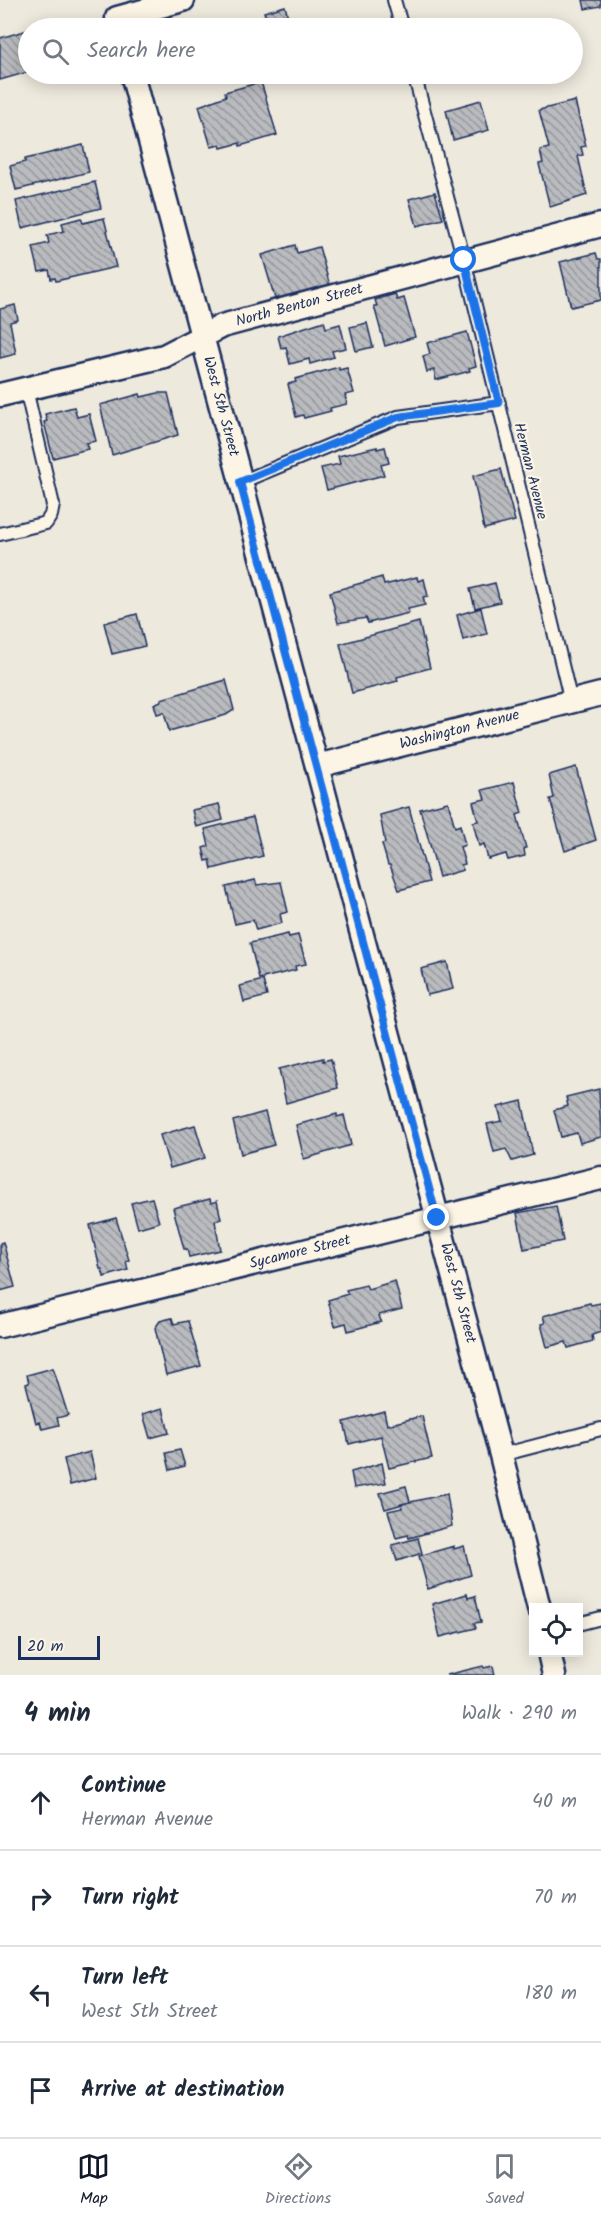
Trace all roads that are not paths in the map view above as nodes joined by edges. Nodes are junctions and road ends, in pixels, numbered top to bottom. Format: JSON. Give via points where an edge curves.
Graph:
{"nodes":[{"id":1,"x":183,"y":0,"type":"edge"},
{"id":2,"x":394,"y":0,"type":"edge"},
{"id":3,"x":116,"y":16,"type":"edge"},
{"id":4,"x":399,"y":18,"type":"edge"},
{"id":5,"x":135,"y":84,"type":"edge"},
{"id":6,"x":417,"y":84,"type":"edge"},
{"id":7,"x":601,"y":225,"type":"edge"},
{"id":8,"x":464,"y":260,"type":"junction"},
{"id":9,"x":202,"y":338,"type":"junction"},
{"id":10,"x":27,"y":388,"type":"junction"},
{"id":11,"x":0,"y":395,"type":"edge"},
{"id":12,"x":499,"y":403,"type":"junction"},
{"id":13,"x":240,"y":482,"type":"junction"},
{"id":14,"x":0,"y":534,"type":"edge"},
{"id":15,"x":601,"y":694,"type":"edge"},
{"id":16,"x":571,"y":702,"type":"junction"},
{"id":17,"x":317,"y":766,"type":"junction"},
{"id":18,"x":601,"y":1178,"type":"edge"},
{"id":19,"x":437,"y":1218,"type":"junction"},
{"id":20,"x":0,"y":1326,"type":"edge"},
{"id":21,"x":601,"y":1430,"type":"edge"},
{"id":22,"x":501,"y":1455,"type":"junction"},
{"id":23,"x":538,"y":1603,"type":"edge"},
{"id":24,"x":601,"y":1618,"type":"edge"},
{"id":25,"x":583,"y":1623,"type":"edge"},
{"id":26,"x":550,"y":1657,"type":"edge"},
{"id":27,"x":554,"y":1675,"type":"edge"}],
"edges":[{"from":1,"to":3,"type":"street"},
{"from":2,"to":4,"type":"lane"},
{"from":5,"to":9,"type":"street","name":"West 5th Street"},
{"from":6,"to":8,"type":"lane","name":"Herman Avenue"},
{"from":7,"to":8,"type":"street","name":"North Benton Street"},
{"from":8,"to":9,"type":"street","name":"North Benton Street","via":[[222,326]]},
{"from":8,"to":12,"type":"lane","name":"Herman Avenue"},
{"from":9,"to":10,"type":"street","name":"North Benton Street","via":[[164,356]]},
{"from":9,"to":13,"type":"street","name":"West 5th Street"},
{"from":10,"to":11,"type":"street","name":"North Benton Street"},
{"from":10,"to":14,"type":"lane","via":[[53,505],[46,523]]},
{"from":12,"to":13,"type":"lane","via":[[398,417]]},
{"from":12,"to":16,"type":"lane","name":"Herman Avenue"},
{"from":13,"to":17,"type":"street","name":"West 5th Street"},
{"from":15,"to":16,"type":"street","name":"Washington Avenue"},
{"from":16,"to":17,"type":"street","name":"Washington Avenue"},
{"from":17,"to":19,"type":"street","name":"West 5th Street"},
{"from":18,"to":19,"type":"street","name":"Sycamore Street"},
{"from":19,"to":20,"type":"street","name":"Sycamore Street"},
{"from":19,"to":22,"type":"street","name":"West 5th Street"},
{"from":21,"to":22,"type":"lane"},
{"from":22,"to":23,"type":"street","name":"West 5th Street"},
{"from":24,"to":25,"type":"lane"},
{"from":26,"to":27,"type":"street"}]}
